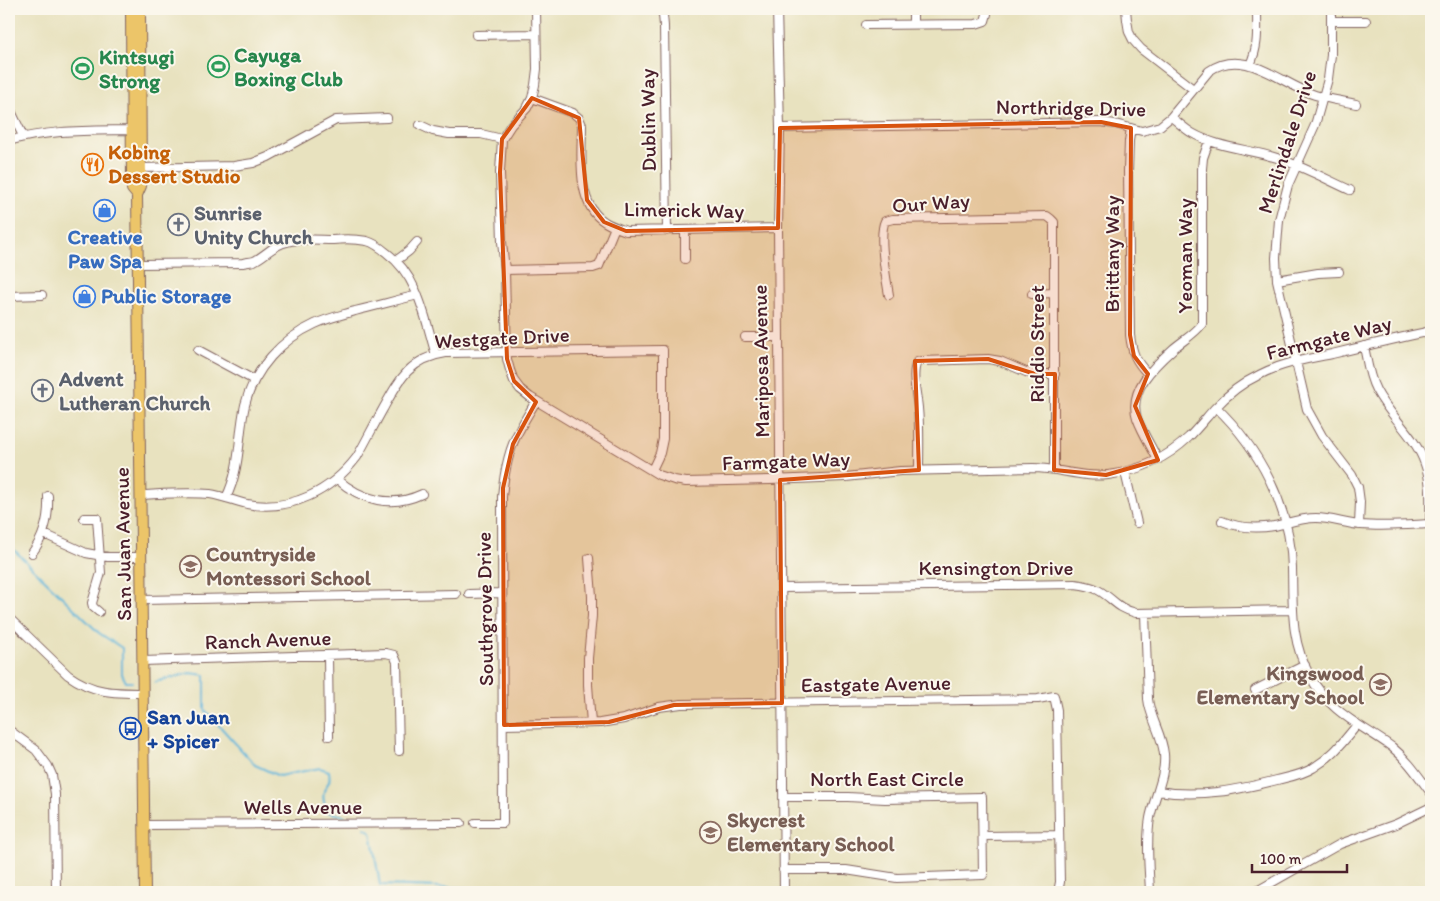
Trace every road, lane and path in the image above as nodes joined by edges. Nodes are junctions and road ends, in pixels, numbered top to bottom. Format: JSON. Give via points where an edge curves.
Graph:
{"nodes":[{"id":1,"x":138,"y":9,"type":"edge"},
{"id":2,"x":536,"y":9,"type":"edge"},
{"id":3,"x":660,"y":9,"type":"edge"},
{"id":4,"x":777,"y":9,"type":"edge"},
{"id":5,"x":913,"y":9,"type":"edge"},
{"id":6,"x":987,"y":9,"type":"edge"},
{"id":7,"x":1126,"y":9,"type":"edge"},
{"id":8,"x":1257,"y":9,"type":"edge"},
{"id":9,"x":1331,"y":9,"type":"edge"},
{"id":10,"x":1366,"y":21,"type":"dead end"},
{"id":11,"x":1332,"y":22,"type":"junction"},
{"id":12,"x":913,"y":24,"type":"junction"},
{"id":13,"x":866,"y":25,"type":"dead end"},
{"id":14,"x":536,"y":34,"type":"junction"},
{"id":15,"x":476,"y":35,"type":"dead end"},
{"id":16,"x":1250,"y":64,"type":"junction"},
{"id":17,"x":1193,"y":89,"type":"junction"},
{"id":18,"x":1324,"y":96,"type":"junction"},
{"id":19,"x":532,"y":98,"type":"junction"},
{"id":20,"x":1356,"y":104,"type":"dead end"},
{"id":21,"x":9,"y":107,"type":"edge"},
{"id":22,"x":1171,"y":117,"type":"junction"},
{"id":23,"x":387,"y":118,"type":"dead end"},
{"id":24,"x":420,"y":125,"type":"dead end"},
{"id":25,"x":780,"y":128,"type":"junction"},
{"id":26,"x":1131,"y":128,"type":"junction"},
{"id":27,"x":136,"y":130,"type":"junction"},
{"id":28,"x":23,"y":136,"type":"junction"},
{"id":29,"x":502,"y":139,"type":"junction"},
{"id":30,"x":9,"y":140,"type":"edge"},
{"id":31,"x":1209,"y":141,"type":"junction"},
{"id":32,"x":1298,"y":165,"type":"junction"},
{"id":33,"x":140,"y":168,"type":"junction"},
{"id":34,"x":1350,"y":190,"type":"dead end"},
{"id":35,"x":137,"y":195,"type":"junction"},
{"id":36,"x":1051,"y":219,"type":"joint"},
{"id":37,"x":615,"y":227,"type":"junction"},
{"id":38,"x":778,"y":228,"type":"junction"},
{"id":39,"x":685,"y":230,"type":"junction"},
{"id":40,"x":667,"y":231,"type":"junction"},
{"id":41,"x":417,"y":242,"type":"dead end"},
{"id":42,"x":685,"y":259,"type":"dead end"},
{"id":43,"x":397,"y":260,"type":"junction"},
{"id":44,"x":138,"y":264,"type":"junction"},
{"id":45,"x":505,"y":270,"type":"junction"},
{"id":46,"x":1339,"y":272,"type":"dead end"},
{"id":47,"x":1277,"y":280,"type":"junction"},
{"id":48,"x":1054,"y":293,"type":"junction"},
{"id":49,"x":1032,"y":294,"type":"dead end"},
{"id":50,"x":42,"y":295,"type":"dead end"},
{"id":51,"x":418,"y":295,"type":"junction"},
{"id":52,"x":889,"y":295,"type":"dead end"},
{"id":53,"x":9,"y":296,"type":"edge"},
{"id":54,"x":1431,"y":331,"type":"edge"},
{"id":55,"x":746,"y":337,"type":"dead end"},
{"id":56,"x":778,"y":338,"type":"junction"},
{"id":57,"x":1364,"y":346,"type":"junction"},
{"id":58,"x":198,"y":350,"type":"dead end"},
{"id":59,"x":507,"y":353,"type":"junction"},
{"id":60,"x":436,"y":355,"type":"junction"},
{"id":61,"x":1295,"y":362,"type":"junction"},
{"id":62,"x":1055,"y":374,"type":"junction"},
{"id":63,"x":1148,"y":374,"type":"junction"},
{"id":64,"x":254,"y":380,"type":"junction"},
{"id":65,"x":536,"y":401,"type":"junction"},
{"id":66,"x":1216,"y":407,"type":"junction"},
{"id":67,"x":1158,"y":460,"type":"junction"},
{"id":68,"x":652,"y":470,"type":"junction"},
{"id":69,"x":919,"y":470,"type":"junction"},
{"id":70,"x":1054,"y":470,"type":"junction"},
{"id":71,"x":1125,"y":472,"type":"junction"},
{"id":72,"x":337,"y":479,"type":"junction"},
{"id":73,"x":780,"y":480,"type":"junction"},
{"id":74,"x":422,"y":494,"type":"dead end"},
{"id":75,"x":141,"y":495,"type":"junction"},
{"id":76,"x":48,"y":496,"type":"dead end"},
{"id":77,"x":226,"y":498,"type":"junction"},
{"id":78,"x":84,"y":518,"type":"dead end"},
{"id":79,"x":1222,"y":521,"type":"dead end"},
{"id":80,"x":1286,"y":522,"type":"junction"},
{"id":81,"x":1137,"y":523,"type":"dead end"},
{"id":82,"x":1359,"y":525,"type":"junction"},
{"id":83,"x":44,"y":534,"type":"junction"},
{"id":84,"x":32,"y":553,"type":"dead end"},
{"id":85,"x":101,"y":556,"type":"junction"},
{"id":86,"x":142,"y":557,"type":"junction"},
{"id":87,"x":589,"y":558,"type":"dead end"},
{"id":88,"x":782,"y":588,"type":"junction"},
{"id":89,"x":502,"y":593,"type":"junction"},
{"id":90,"x":456,"y":594,"type":"dead end"},
{"id":91,"x":469,"y":594,"type":"dead end"},
{"id":92,"x":142,"y":600,"type":"junction"},
{"id":93,"x":1292,"y":610,"type":"junction"},
{"id":94,"x":99,"y":612,"type":"dead end"},
{"id":95,"x":1145,"y":613,"type":"junction"},
{"id":96,"x":9,"y":618,"type":"edge"},
{"id":97,"x":328,"y":655,"type":"junction"},
{"id":98,"x":143,"y":661,"type":"junction"},
{"id":99,"x":1305,"y":665,"type":"junction"},
{"id":100,"x":1254,"y":690,"type":"dead end"},
{"id":101,"x":143,"y":693,"type":"junction"},
{"id":102,"x":782,"y":703,"type":"junction"},
{"id":103,"x":591,"y":723,"type":"junction"},
{"id":104,"x":504,"y":725,"type":"junction"},
{"id":105,"x":1357,"y":725,"type":"junction"},
{"id":106,"x":9,"y":730,"type":"edge"},
{"id":107,"x":330,"y":736,"type":"dead end"},
{"id":108,"x":399,"y":751,"type":"dead end"},
{"id":109,"x":1158,"y":791,"type":"junction"},
{"id":110,"x":1431,"y":793,"type":"edge"},
{"id":111,"x":783,"y":797,"type":"junction"},
{"id":112,"x":1431,"y":808,"type":"edge"},
{"id":113,"x":461,"y":823,"type":"dead end"},
{"id":114,"x":475,"y":823,"type":"dead end"},
{"id":115,"x":145,"y":825,"type":"junction"},
{"id":116,"x":1059,"y":835,"type":"junction"},
{"id":117,"x":983,"y":836,"type":"junction"},
{"id":118,"x":784,"y":870,"type":"junction"},
{"id":119,"x":56,"y":892,"type":"edge"},
{"id":120,"x":145,"y":892,"type":"edge"},
{"id":121,"x":784,"y":892,"type":"edge"},
{"id":122,"x":1058,"y":892,"type":"edge"},
{"id":123,"x":1150,"y":892,"type":"edge"},
{"id":124,"x":1255,"y":892,"type":"edge"}],
"edges":[{"from":1,"to":27,"type":"main road","name":"San Juan Avenue"},
{"from":1,"to":27,"type":"main road","name":"San Juan Avenue","via":[[131,41]]},
{"from":2,"to":14,"type":"street"},
{"from":3,"to":40,"type":"street","name":"Dublin Way","via":[[664,26]]},
{"from":4,"to":25,"type":"street","name":"Mariposa Avenue"},
{"from":5,"to":12,"type":"street"},
{"from":6,"to":12,"type":"street","via":[[985,21],[976,24]]},
{"from":7,"to":17,"type":"street","via":[[1128,26],[1141,49]]},
{"from":8,"to":16,"type":"street","via":[[1258,41]]},
{"from":9,"to":11,"type":"street","name":"Merlindale Drive"},
{"from":10,"to":11,"type":"street"},
{"from":11,"to":18,"type":"street","name":"Merlindale Drive","via":[[1332,55]]},
{"from":12,"to":13,"type":"street"},
{"from":14,"to":15,"type":"street"},
{"from":14,"to":19,"type":"street","via":[[537,69]]},
{"from":16,"to":17,"type":"street","name":"Northridge Drive","via":[[1217,65]]},
{"from":16,"to":18,"type":"street","name":"Northridge Drive"},
{"from":17,"to":22,"type":"street","name":"Northridge Drive"},
{"from":18,"to":20,"type":"street","name":"Northridge Drive"},
{"from":18,"to":32,"type":"street","name":"Merlindale Drive"},
{"from":19,"to":29,"type":"street"},
{"from":19,"to":37,"type":"street","name":"Limerick Way","via":[[580,118],[582,178],[587,200],[594,213]]},
{"from":21,"to":28,"type":"street"},
{"from":22,"to":26,"type":"street","name":"Northridge Drive","via":[[1151,129]]},
{"from":22,"to":31,"type":"street"},
{"from":23,"to":33,"type":"street","via":[[336,120],[253,163]]},
{"from":24,"to":29,"type":"street","via":[[449,134],[481,134]]},
{"from":25,"to":26,"type":"street","name":"Northridge Drive","via":[[1101,122]]},
{"from":25,"to":38,"type":"street","name":"Mariposa Avenue"},
{"from":26,"to":63,"type":"street","name":"Brittany Way","via":[[1128,171],[1130,335],[1134,356]]},
{"from":27,"to":28,"type":"street","via":[[51,132]]},
{"from":27,"to":33,"type":"main road","name":"San Juan Avenue"},
{"from":27,"to":35,"type":"main road","name":"San Juan Avenue","via":[[132,189]]},
{"from":28,"to":30,"type":"street"},
{"from":29,"to":45,"type":"street","name":"Farmgate Way","via":[[500,172]]},
{"from":31,"to":32,"type":"street"},
{"from":31,"to":63,"type":"street","name":"Yeoman Way","via":[[1202,169],[1202,324]]},
{"from":32,"to":34,"type":"street"},
{"from":32,"to":47,"type":"street","name":"Merlindale Drive","via":[[1288,185],[1279,220]]},
{"from":33,"to":35,"type":"main road","name":"San Juan Avenue","via":[[141,186]]},
{"from":35,"to":44,"type":"main road","name":"San Juan Avenue"},
{"from":36,"to":48,"type":"street","name":"Riddio Street","via":[[1054,222]]},
{"from":36,"to":52,"type":"street","name":"Our Way","via":[[1046,216],[885,221],[883,255]]},
{"from":37,"to":40,"type":"street","name":"Limerick Way","via":[[626,231]]},
{"from":37,"to":45,"type":"street","via":[[599,266]]},
{"from":38,"to":39,"type":"street","name":"Limerick Way"},
{"from":38,"to":56,"type":"street","name":"Mariposa Avenue"},
{"from":39,"to":40,"type":"street","name":"Limerick Way"},
{"from":39,"to":42,"type":"street"},
{"from":41,"to":43,"type":"street"},
{"from":43,"to":44,"type":"street","via":[[378,246],[354,239],[285,242],[254,260],[242,263]]},
{"from":43,"to":51,"type":"street"},
{"from":44,"to":75,"type":"main road","name":"San Juan Avenue"},
{"from":45,"to":59,"type":"street","name":"Farmgate Way"},
{"from":46,"to":47,"type":"street"},
{"from":47,"to":61,"type":"street","name":"Merlindale Drive"},
{"from":48,"to":49,"type":"street"},
{"from":48,"to":62,"type":"street","name":"Riddio Street"},
{"from":50,"to":53,"type":"street"},
{"from":51,"to":60,"type":"street"},
{"from":51,"to":64,"type":"street","via":[[306,328],[277,350]]},
{"from":54,"to":57,"type":"street","name":"Farmgate Way"},
{"from":55,"to":56,"type":"street"},
{"from":56,"to":73,"type":"street","name":"Mariposa Avenue"},
{"from":57,"to":61,"type":"street","name":"Farmgate Way"},
{"from":57,"to":82,"type":"street","via":[[1376,390],[1415,442],[1425,465],[1430,486],[1430,524]]},
{"from":58,"to":64,"type":"street"},
{"from":59,"to":60,"type":"street","name":"Westgate Drive"},
{"from":59,"to":65,"type":"street","name":"Farmgate Way","via":[[514,381]]},
{"from":59,"to":68,"type":"street","name":"Westgate Drive","via":[[663,350],[663,439]]},
{"from":60,"to":72,"type":"street","name":"Westgate Drive","via":[[415,364],[402,377],[357,457]]},
{"from":61,"to":66,"type":"street","name":"Farmgate Way","via":[[1250,380]]},
{"from":61,"to":82,"type":"street","name":"Merlindale Drive","via":[[1307,409],[1315,425],[1358,487]]},
{"from":62,"to":69,"type":"street","via":[[1026,372],[988,359],[917,362]]},
{"from":62,"to":70,"type":"street","name":"Riddio Street"},
{"from":63,"to":67,"type":"street","name":"Yeoman Way","via":[[1135,406],[1138,421]]},
{"from":64,"to":77,"type":"street","via":[[240,427],[234,480]]},
{"from":65,"to":68,"type":"street","name":"Farmgate Way"},
{"from":65,"to":89,"type":"street","name":"Southgrove Drive","via":[[516,436],[506,469],[502,507]]},
{"from":66,"to":67,"type":"street","name":"Farmgate Way","via":[[1188,438]]},
{"from":66,"to":80,"type":"street","via":[[1238,431],[1260,465]]},
{"from":67,"to":71,"type":"street","name":"Farmgate Way"},
{"from":68,"to":73,"type":"street","name":"Farmgate Way","via":[[680,481]]},
{"from":69,"to":70,"type":"street","name":"Farmgate Way"},
{"from":69,"to":73,"type":"street","name":"Farmgate Way"},
{"from":70,"to":71,"type":"street","name":"Farmgate Way","via":[[1087,476]]},
{"from":71,"to":81,"type":"street"},
{"from":72,"to":74,"type":"street","via":[[354,492],[373,500],[394,502]]},
{"from":72,"to":77,"type":"street","name":"Westgate Drive","via":[[313,495],[281,505],[258,505]]},
{"from":73,"to":88,"type":"street","name":"Mariposa Avenue"},
{"from":75,"to":77,"type":"street","name":"Westgate Drive","via":[[205,494]]},
{"from":75,"to":86,"type":"main road","name":"San Juan Avenue"},
{"from":76,"to":83,"type":"street"},
{"from":78,"to":85,"type":"street","via":[[97,518]]},
{"from":79,"to":80,"type":"street","via":[[1244,528]]},
{"from":80,"to":82,"type":"street","via":[[1318,518]]},
{"from":80,"to":93,"type":"street","via":[[1291,548]]},
{"from":83,"to":84,"type":"street"},
{"from":83,"to":85,"type":"street"},
{"from":85,"to":86,"type":"street"},
{"from":85,"to":94,"type":"street","via":[[100,579],[92,604]]},
{"from":86,"to":92,"type":"main road","name":"San Juan Avenue"},
{"from":87,"to":103,"type":"street","via":[[592,610],[588,685]]},
{"from":88,"to":95,"type":"street","name":"Kensington Drive","via":[[1075,584],[1097,590],[1127,611]]},
{"from":88,"to":102,"type":"street","name":"Mariposa Avenue"},
{"from":89,"to":91,"type":"street"},
{"from":89,"to":104,"type":"street","name":"Southgrove Drive"},
{"from":90,"to":92,"type":"street"},
{"from":92,"to":98,"type":"main road","name":"San Juan Avenue"},
{"from":93,"to":95,"type":"street","name":"Kensington Drive"},
{"from":93,"to":99,"type":"street","via":[[1296,639]]},
{"from":95,"to":109,"type":"street","via":[[1149,710],[1162,738],[1164,756]]},
{"from":96,"to":101,"type":"street","via":[[78,681],[109,693]]},
{"from":97,"to":98,"type":"street","name":"Ranch Avenue"},
{"from":97,"to":107,"type":"street"},
{"from":97,"to":108,"type":"street","name":"Ranch Avenue","via":[[394,655],[397,662]]},
{"from":98,"to":101,"type":"main road","name":"San Juan Avenue"},
{"from":99,"to":100,"type":"street"},
{"from":99,"to":105,"type":"street","via":[[1334,707]]},
{"from":101,"to":115,"type":"main road","name":"San Juan Avenue"},
{"from":102,"to":103,"type":"street","name":"Eastgate Avenue","via":[[666,706],[616,720]]},
{"from":102,"to":111,"type":"street","name":"Mariposa Avenue"},
{"from":102,"to":116,"type":"street","name":"Eastgate Avenue","via":[[1038,699],[1054,696]]},
{"from":103,"to":104,"type":"street","name":"Eastgate Avenue"},
{"from":104,"to":114,"type":"street","name":"Southgrove Drive","via":[[503,823]]},
{"from":105,"to":109,"type":"street","via":[[1336,751],[1311,770],[1295,776],[1215,793]]},
{"from":105,"to":110,"type":"street","via":[[1403,757]]},
{"from":106,"to":119,"type":"street","via":[[36,750],[52,774]]},
{"from":109,"to":123,"type":"street","via":[[1150,819]]},
{"from":111,"to":117,"type":"street","name":"North East Circle","via":[[982,797]]},
{"from":111,"to":118,"type":"street","name":"Mariposa Avenue"},
{"from":112,"to":124,"type":"street","via":[[1340,844]]},
{"from":113,"to":115,"type":"street","name":"Wells Avenue"},
{"from":115,"to":120,"type":"main road","name":"San Juan Avenue"},
{"from":116,"to":117,"type":"street"},
{"from":116,"to":122,"type":"street","name":"Eastgate Avenue"},
{"from":117,"to":118,"type":"street","name":"North East Circle","via":[[984,876],[897,878],[852,870]]},
{"from":118,"to":121,"type":"street","name":"Mariposa Avenue"}]}
